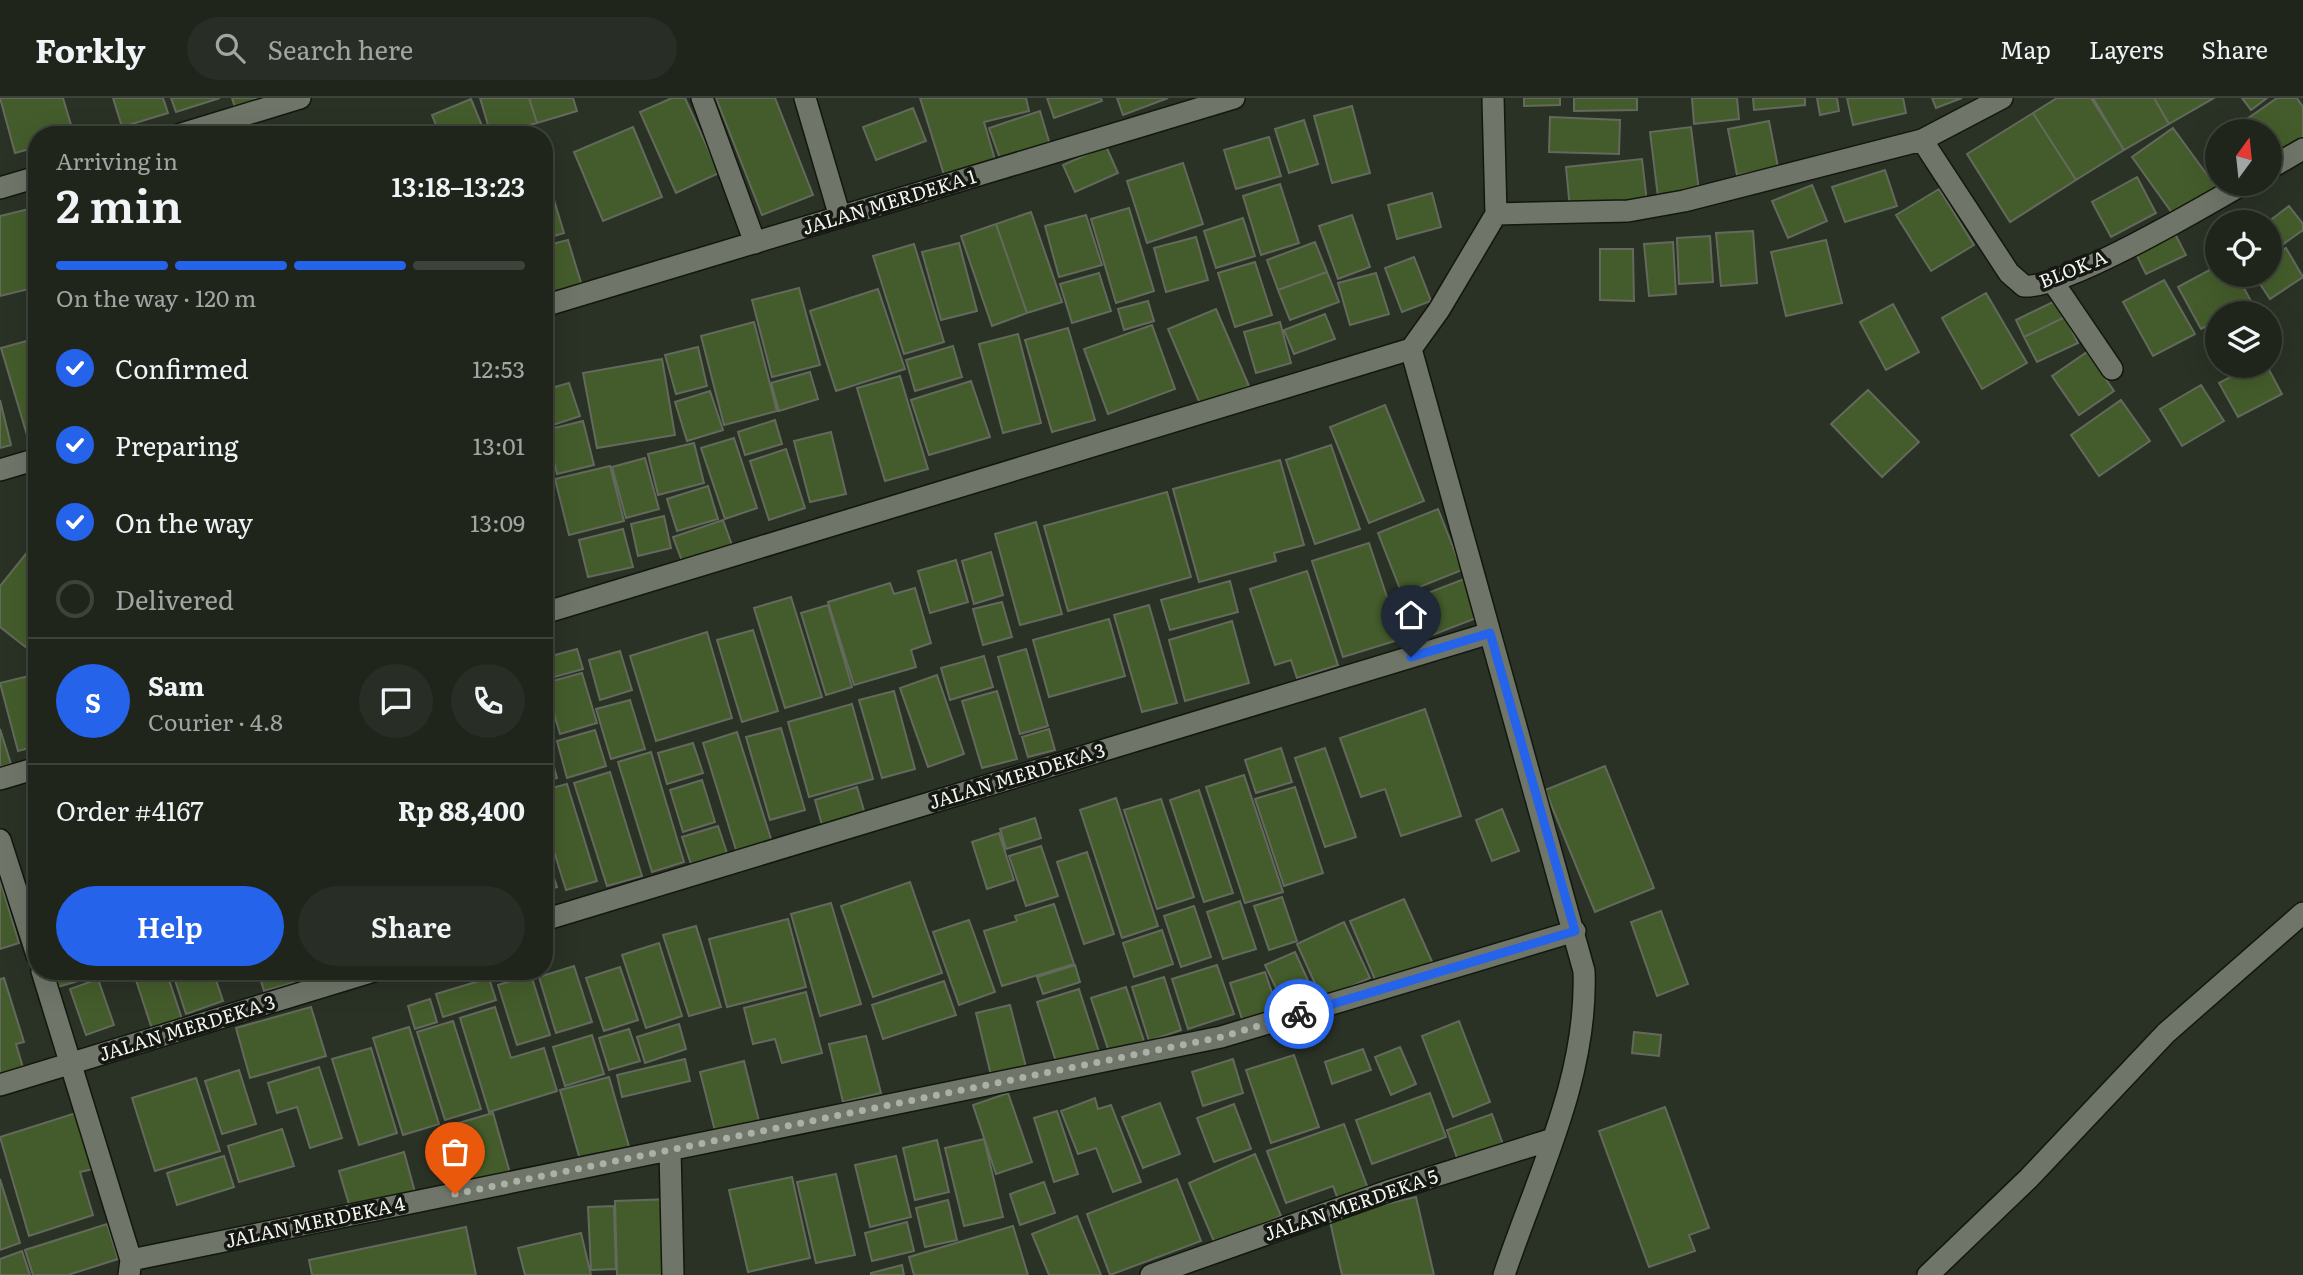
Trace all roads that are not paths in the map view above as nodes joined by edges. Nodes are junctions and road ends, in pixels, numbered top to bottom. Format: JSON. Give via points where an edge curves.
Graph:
{"nodes":[{"id":1,"x":300,"y":98,"type":"edge"},
{"id":2,"x":702,"y":98,"type":"edge"},
{"id":3,"x":805,"y":98,"type":"edge"},
{"id":4,"x":1234,"y":98,"type":"edge"},
{"id":5,"x":1493,"y":98,"type":"edge"},
{"id":6,"x":2002,"y":98,"type":"edge"},
{"id":7,"x":208,"y":126,"type":"edge"},
{"id":8,"x":1923,"y":139,"type":"junction"},
{"id":9,"x":2303,"y":149,"type":"edge"},
{"id":10,"x":2282,"y":161,"type":"edge"},
{"id":11,"x":28,"y":180,"type":"edge"},
{"id":12,"x":0,"y":188,"type":"edge"},
{"id":13,"x":2222,"y":196,"type":"edge"},
{"id":14,"x":1496,"y":214,"type":"junction"},
{"id":15,"x":840,"y":217,"type":"junction"},
{"id":16,"x":755,"y":243,"type":"junction"},
{"id":17,"x":2053,"y":282,"type":"junction"},
{"id":18,"x":553,"y":303,"type":"edge"},
{"id":19,"x":1411,"y":349,"type":"junction"},
{"id":20,"x":2112,"y":369,"type":"dead end"},
{"id":21,"x":28,"y":462,"type":"edge"},
{"id":22,"x":0,"y":470,"type":"edge"},
{"id":23,"x":553,"y":610,"type":"edge"},
{"id":24,"x":1490,"y":633,"type":"junction"},
{"id":25,"x":28,"y":771,"type":"edge"},
{"id":26,"x":0,"y":779,"type":"edge"},
{"id":27,"x":0,"y":841,"type":"edge"},
{"id":28,"x":2303,"y":914,"type":"edge"},
{"id":29,"x":553,"y":917,"type":"edge"},
{"id":30,"x":28,"y":927,"type":"edge"},
{"id":31,"x":1575,"y":931,"type":"junction"},
{"id":32,"x":45,"y":980,"type":"edge"},
{"id":33,"x":344,"y":980,"type":"edge"},
{"id":34,"x":72,"y":1063,"type":"junction"},
{"id":35,"x":0,"y":1085,"type":"edge"},
{"id":36,"x":1553,"y":1139,"type":"junction"},
{"id":37,"x":670,"y":1150,"type":"junction"},
{"id":38,"x":130,"y":1267,"type":"edge"},
{"id":39,"x":673,"y":1275,"type":"edge"},
{"id":40,"x":1151,"y":1275,"type":"edge"},
{"id":41,"x":1504,"y":1275,"type":"edge"},
{"id":42,"x":1928,"y":1275,"type":"edge"}],
"edges":[{"from":1,"to":7,"type":"street"},
{"from":2,"to":16,"type":"street"},
{"from":3,"to":15,"type":"street"},
{"from":4,"to":15,"type":"street","name":"JALAN MERDEKA 1"},
{"from":5,"to":14,"type":"street"},
{"from":6,"to":8,"type":"street"},
{"from":8,"to":14,"type":"street","via":[[1684,201],[1628,211]]},
{"from":8,"to":17,"type":"street","name":"BLOK A","via":[[2009,273],[2024,286]]},
{"from":9,"to":10,"type":"street"},
{"from":11,"to":12,"type":"street"},
{"from":13,"to":17,"type":"street","name":"BLOK A"},
{"from":14,"to":19,"type":"street"},
{"from":15,"to":16,"type":"street","name":"JALAN MERDEKA 1"},
{"from":16,"to":18,"type":"street","name":"JALAN MERDEKA 1"},
{"from":17,"to":20,"type":"street"},
{"from":19,"to":23,"type":"street"},
{"from":19,"to":24,"type":"street"},
{"from":21,"to":22,"type":"street"},
{"from":24,"to":29,"type":"street","name":"JALAN MERDEKA 3"},
{"from":24,"to":31,"type":"street"},
{"from":25,"to":26,"type":"street"},
{"from":27,"to":30,"type":"street"},
{"from":28,"to":42,"type":"street","via":[[2166,1033],[2029,1178]]},
{"from":31,"to":36,"type":"street","via":[[1584,971],[1583,1023],[1572,1082]]},
{"from":31,"to":37,"type":"street","name":"JALAN MERDEKA 4","via":[[1221,1037]]},
{"from":32,"to":34,"type":"street"},
{"from":33,"to":34,"type":"street","name":"JALAN MERDEKA 3"},
{"from":34,"to":35,"type":"street","name":"JALAN MERDEKA 3"},
{"from":34,"to":38,"type":"street"},
{"from":36,"to":40,"type":"street","name":"JALAN MERDEKA 5","via":[[1391,1190]]},
{"from":36,"to":41,"type":"street"},
{"from":37,"to":38,"type":"street","name":"JALAN MERDEKA 4"},
{"from":37,"to":39,"type":"street"}]}
